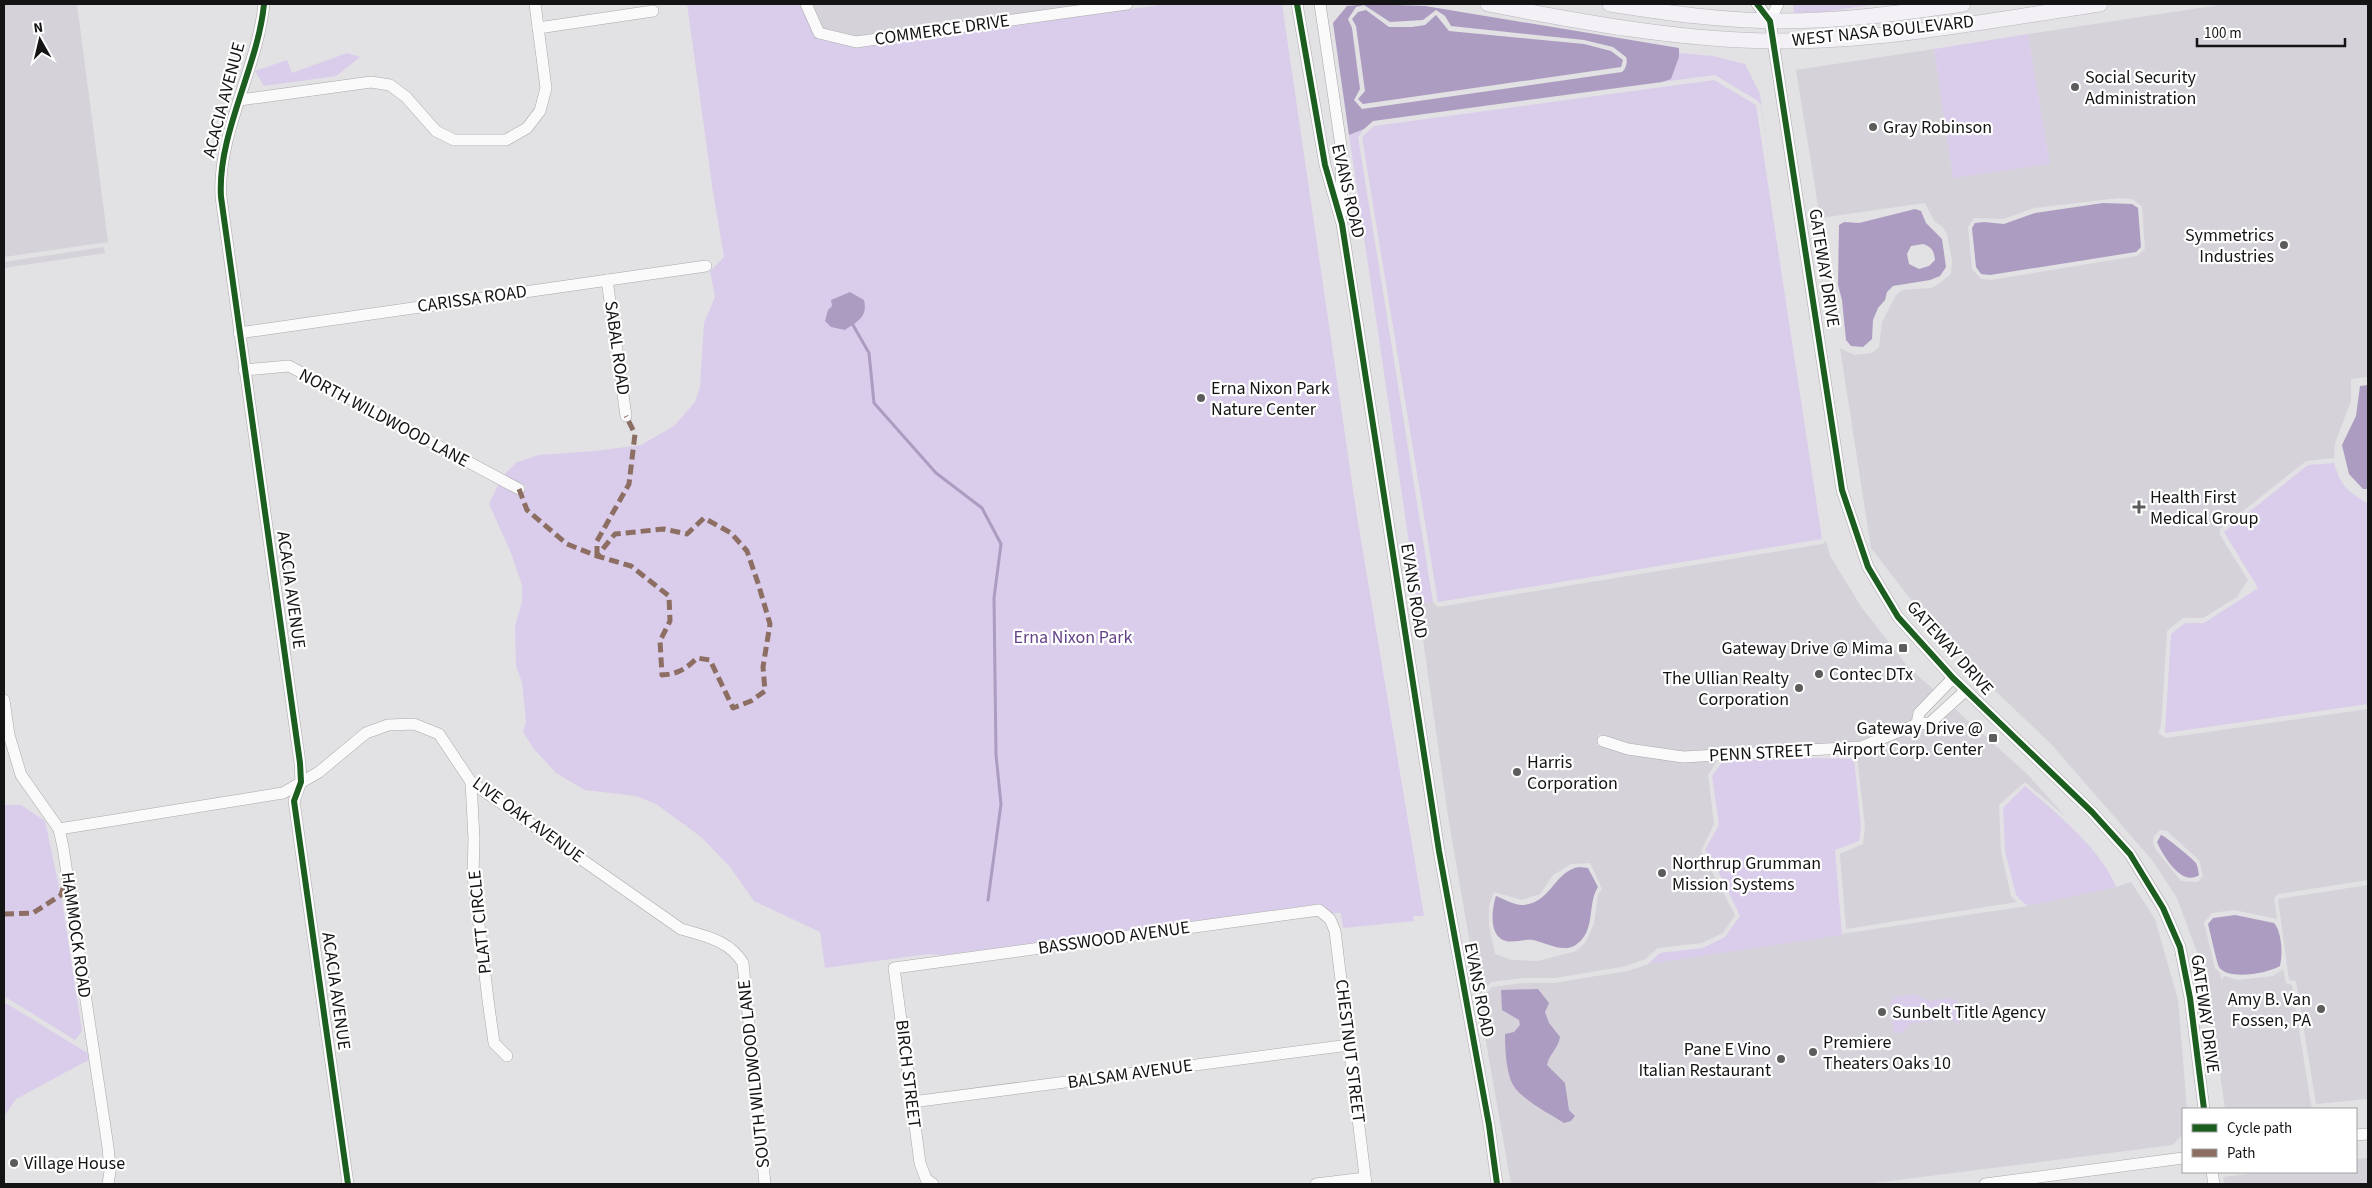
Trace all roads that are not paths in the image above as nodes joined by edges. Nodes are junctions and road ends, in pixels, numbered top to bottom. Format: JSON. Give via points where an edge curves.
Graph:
{"nodes":[{"id":1,"x":264,"y":4,"type":"edge"},
{"id":2,"x":534,"y":4,"type":"edge"},
{"id":3,"x":806,"y":4,"type":"edge"},
{"id":4,"x":1128,"y":4,"type":"edge"},
{"id":5,"x":1298,"y":4,"type":"edge"},
{"id":6,"x":1320,"y":4,"type":"edge"},
{"id":7,"x":1488,"y":4,"type":"edge"},
{"id":8,"x":1610,"y":4,"type":"edge"},
{"id":9,"x":1757,"y":4,"type":"edge"},
{"id":10,"x":1778,"y":4,"type":"edge"},
{"id":11,"x":1962,"y":4,"type":"edge"},
{"id":12,"x":2100,"y":4,"type":"edge"},
{"id":13,"x":653,"y":12,"type":"dead end"},
{"id":14,"x":1770,"y":21,"type":"junction"},
{"id":15,"x":538,"y":28,"type":"junction"},
{"id":16,"x":1774,"y":41,"type":"junction"},
{"id":17,"x":240,"y":100,"type":"junction"},
{"id":18,"x":1342,"y":224,"type":"junction"},
{"id":19,"x":706,"y":266,"type":"dead end"},
{"id":20,"x":607,"y":280,"type":"junction"},
{"id":21,"x":239,"y":333,"type":"junction"},
{"id":22,"x":244,"y":370,"type":"junction"},
{"id":23,"x":626,"y":416,"type":"dead end"},
{"id":24,"x":519,"y":489,"type":"dead end"},
{"id":25,"x":1953,"y":678,"type":"junction"},
{"id":26,"x":1965,"y":691,"type":"junction"},
{"id":27,"x":4,"y":700,"type":"edge"},
{"id":28,"x":1917,"y":724,"type":"junction"},
{"id":29,"x":1602,"y":741,"type":"dead end"},
{"id":30,"x":301,"y":782,"type":"junction"},
{"id":31,"x":471,"y":782,"type":"junction"},
{"id":32,"x":59,"y":829,"type":"junction"},
{"id":33,"x":1330,"y":919,"type":"joint"},
{"id":34,"x":743,"y":963,"type":"joint"},
{"id":35,"x":894,"y":968,"type":"joint"},
{"id":36,"x":1349,"y":1045,"type":"junction"},
{"id":37,"x":507,"y":1056,"type":"dead end"},
{"id":38,"x":912,"y":1102,"type":"junction"},
{"id":39,"x":2204,"y":1108,"type":"edge"},
{"id":40,"x":2182,"y":1158,"type":"edge"},
{"id":41,"x":1366,"y":1181,"type":"edge"},
{"id":42,"x":929,"y":1182,"type":"edge"},
{"id":43,"x":108,"y":1184,"type":"edge"},
{"id":44,"x":348,"y":1184,"type":"edge"},
{"id":45,"x":765,"y":1184,"type":"edge"},
{"id":46,"x":1319,"y":1184,"type":"edge"},
{"id":47,"x":1497,"y":1184,"type":"edge"},
{"id":48,"x":1985,"y":1184,"type":"edge"}],
"edges":[{"from":1,"to":17,"type":"street","name":"ACACIA AVENUE"},
{"from":2,"to":15,"type":"street"},
{"from":3,"to":4,"type":"street","name":"COMMERCE DRIVE","via":[[819,33],[856,42]]},
{"from":5,"to":18,"type":"street","name":"EVANS ROAD","via":[[1325,165]]},
{"from":6,"to":18,"type":"street","name":"EVANS ROAD","via":[[1341,146]]},
{"from":7,"to":16,"type":"main road","name":"WEST NASA BOULEVARD","via":[[1669,34]]},
{"from":8,"to":14,"type":"main road","name":"WEST NASA BOULEVARD","via":[[1688,15]]},
{"from":9,"to":14,"type":"street","name":"GATEWAY DRIVE"},
{"from":10,"to":14,"type":"street"},
{"from":11,"to":14,"type":"main road","name":"WEST NASA BOULEVARD","via":[[1875,16]]},
{"from":12,"to":16,"type":"main road","name":"WEST NASA BOULEVARD","via":[[1898,34]]},
{"from":13,"to":15,"type":"street"},
{"from":14,"to":16,"type":"street","name":"GATEWAY DRIVE"},
{"from":15,"to":17,"type":"street","via":[[546,88],[540,111],[527,128],[506,140],[454,140],[436,131],[406,97],[390,85],[371,82]]},
{"from":16,"to":25,"type":"street","name":"GATEWAY DRIVE","via":[[1842,490],[1868,567],[1898,617]]},
{"from":17,"to":21,"type":"street","name":"ACACIA AVENUE","via":[[220,177]]},
{"from":18,"to":47,"type":"street","name":"EVANS ROAD","via":[[1440,860],[1488,1118]]},
{"from":19,"to":20,"type":"street","name":"CARISSA ROAD"},
{"from":20,"to":21,"type":"street","name":"CARISSA ROAD"},
{"from":20,"to":23,"type":"street","name":"SABAL ROAD"},
{"from":21,"to":22,"type":"street","name":"ACACIA AVENUE"},
{"from":22,"to":24,"type":"street","name":"NORTH WILDWOOD LANE","via":[[288,366]]},
{"from":22,"to":30,"type":"street","name":"ACACIA AVENUE"},
{"from":25,"to":26,"type":"street","name":"GATEWAY DRIVE"},
{"from":25,"to":28,"type":"street","via":[[1919,713]]},
{"from":26,"to":28,"type":"street","name":"PENN STREET","via":[[1930,723]]},
{"from":26,"to":39,"type":"street","name":"GATEWAY DRIVE","via":[[2092,812],[2130,854],[2163,908],[2180,947]]},
{"from":27,"to":32,"type":"street","name":"HAMMOCK ROAD","via":[[20,775]]},
{"from":28,"to":29,"type":"street","name":"PENN STREET","via":[[1860,747],[1748,755],[1683,757]]},
{"from":30,"to":31,"type":"street","name":"LIVE OAK AVENUE","via":[[319,772],[366,734],[388,725],[414,724],[439,734]]},
{"from":30,"to":32,"type":"street","name":"LIVE OAK AVENUE","via":[[283,793]]},
{"from":30,"to":44,"type":"street","name":"ACACIA AVENUE","via":[[294,801]]},
{"from":31,"to":34,"type":"street","name":"LIVE OAK AVENUE","via":[[681,929],[716,939],[736,952]]},
{"from":31,"to":37,"type":"street","name":"PLATT CIRCLE","via":[[473,875],[486,984],[494,1043]]},
{"from":32,"to":43,"type":"street","name":"HAMMOCK ROAD","via":[[108,1148]]},
{"from":33,"to":35,"type":"street","name":"BASSWOOD AVENUE","via":[[1319,910]]},
{"from":33,"to":36,"type":"street","name":"CHESTNUT STREET","via":[[1335,932]]},
{"from":34,"to":45,"type":"street","name":"SOUTH WILDWOOD LANE"},
{"from":35,"to":38,"type":"street","name":"BIRCH STREET"},
{"from":36,"to":38,"type":"street","name":"BALSAM AVENUE"},
{"from":36,"to":41,"type":"street","name":"CHESTNUT STREET"},
{"from":38,"to":42,"type":"street","name":"BIRCH STREET","via":[[920,1163]]},
{"from":40,"to":48,"type":"street"},
{"from":41,"to":46,"type":"street"}]}
